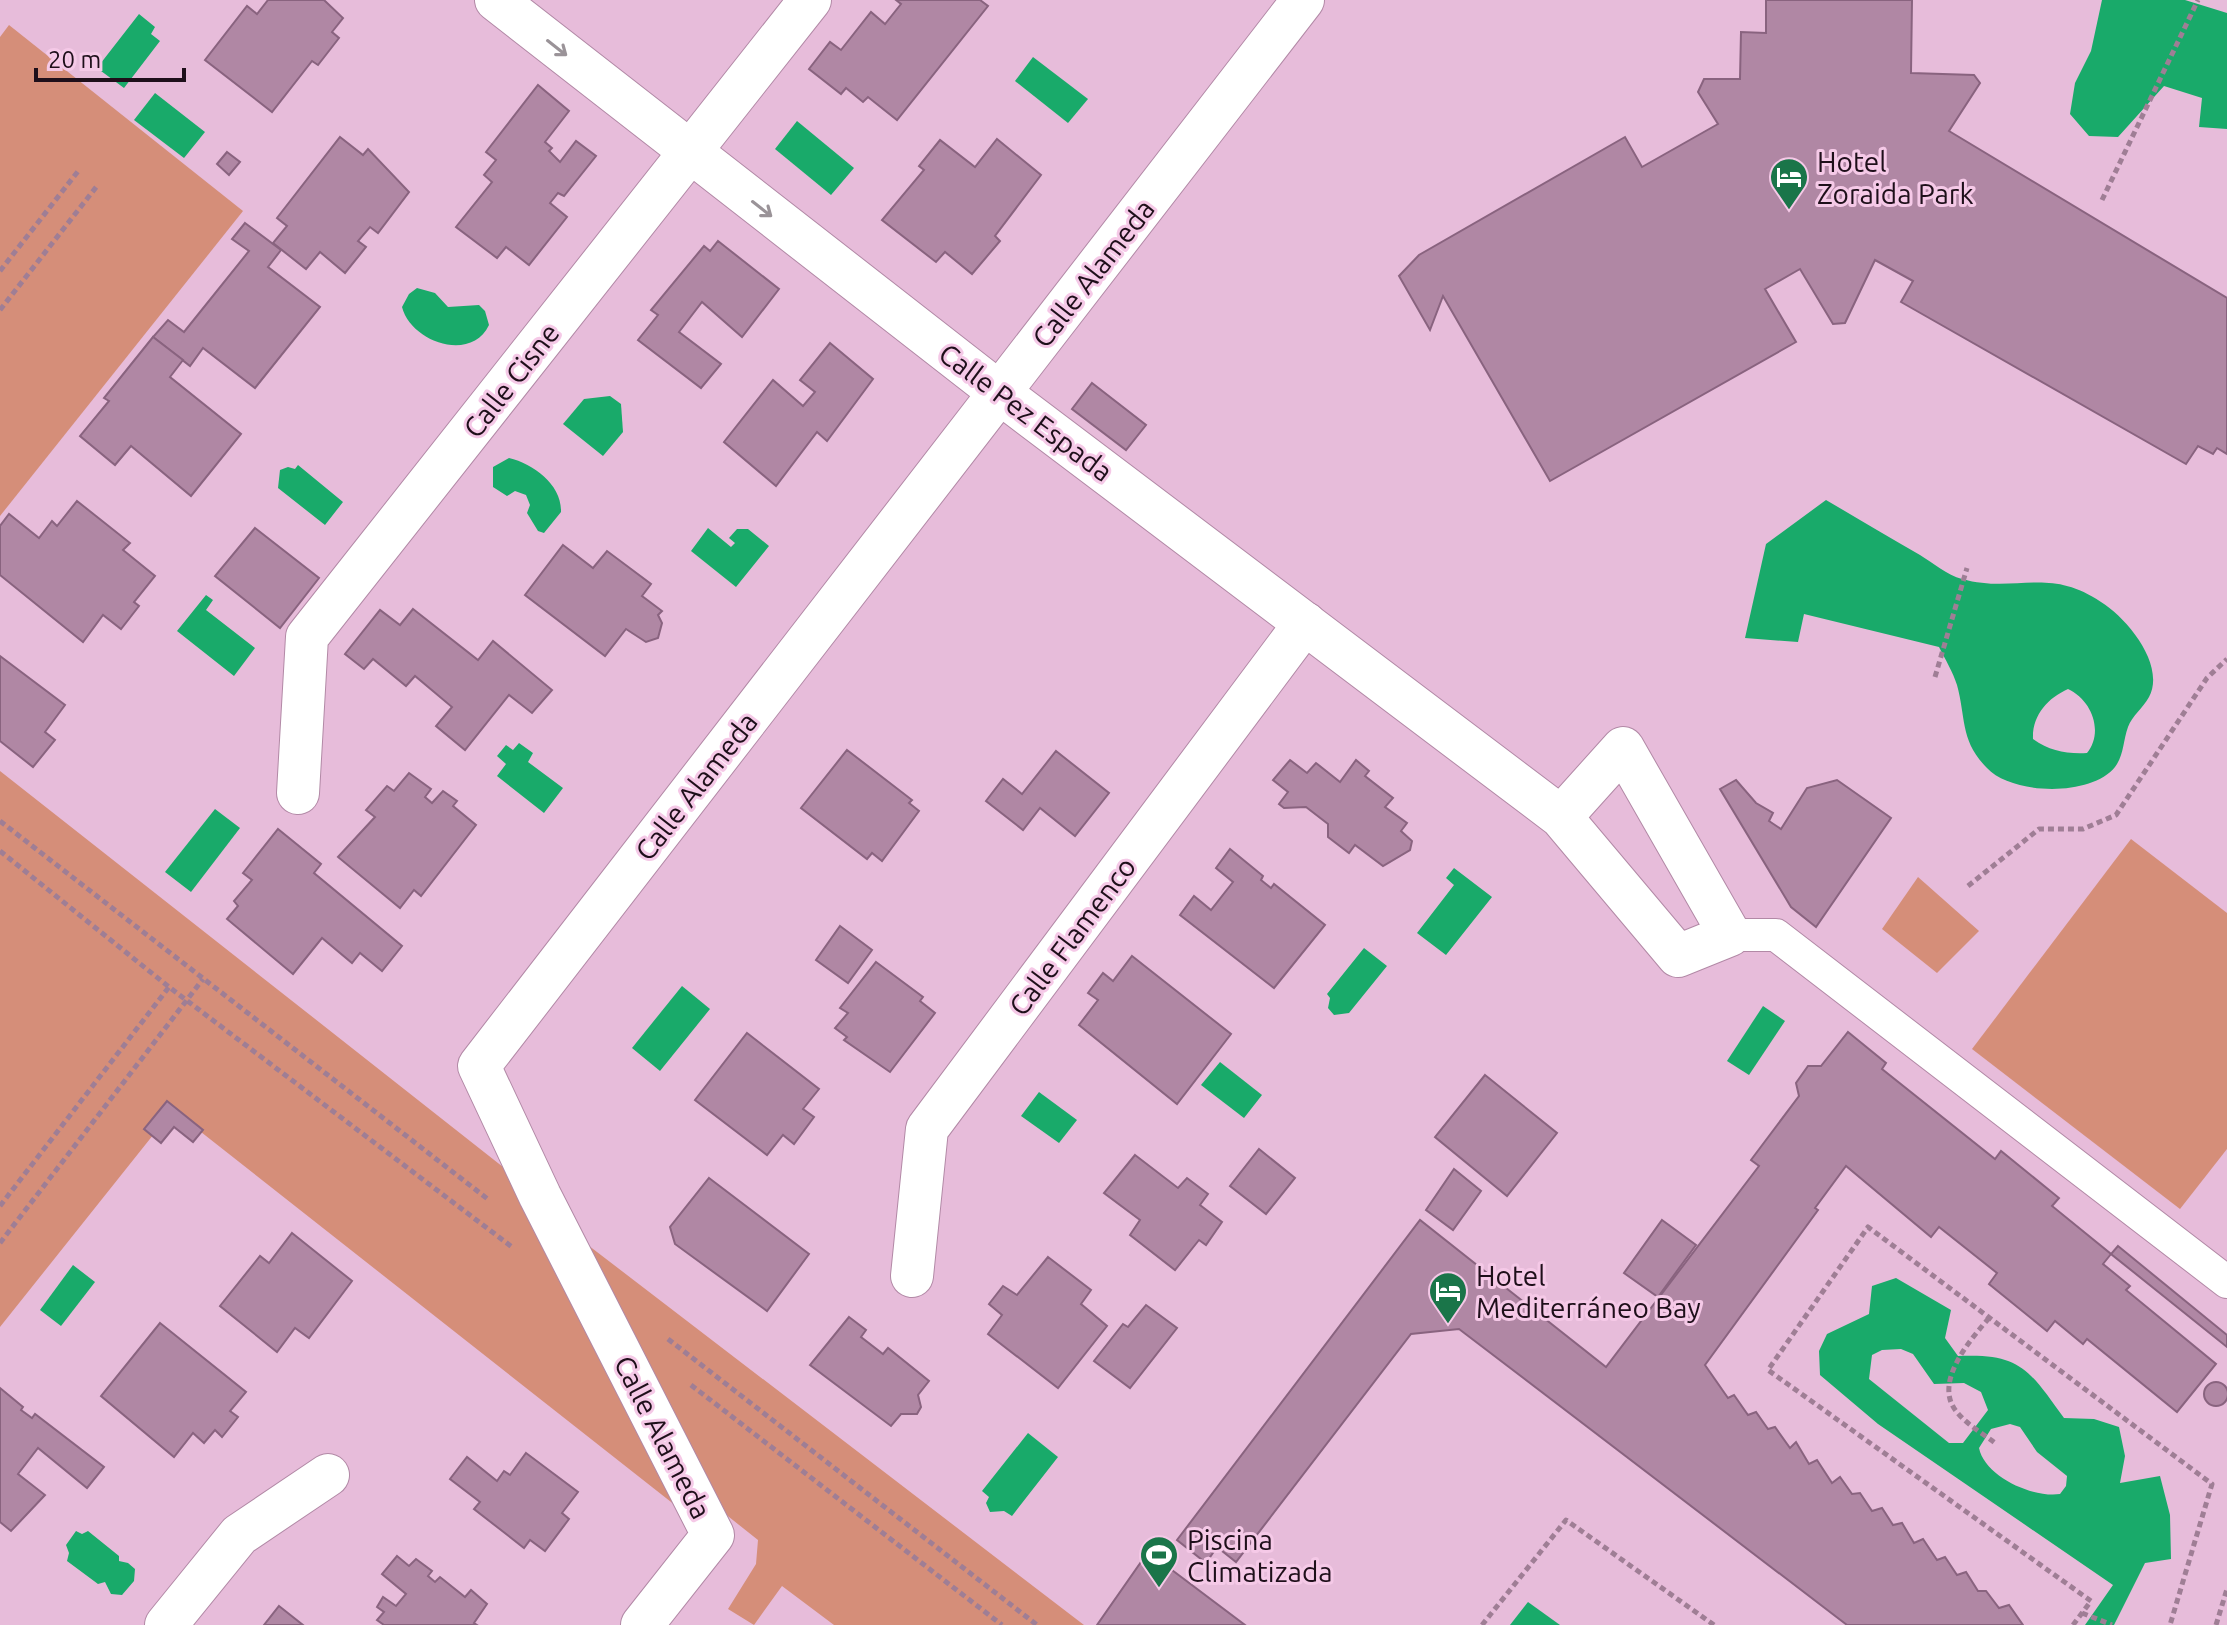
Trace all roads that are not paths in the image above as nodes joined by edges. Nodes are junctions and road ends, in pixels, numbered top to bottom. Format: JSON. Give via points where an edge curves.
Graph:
{"nodes":[{"id":1,"x":496,"y":0,"type":"edge"},
{"id":2,"x":810,"y":0,"type":"edge"},
{"id":3,"x":1303,"y":0,"type":"edge"},
{"id":4,"x":690,"y":154,"type":"junction"},
{"id":5,"x":1000,"y":393,"type":"junction"},
{"id":6,"x":1305,"y":623,"type":"junction"},
{"id":7,"x":298,"y":793,"type":"dead end"},
{"id":8,"x":1561,"y":817,"type":"junction"},
{"id":9,"x":1730,"y":935,"type":"junction"},
{"id":10,"x":912,"y":1276,"type":"dead end"},
{"id":11,"x":2227,"y":1282,"type":"edge"},
{"id":12,"x":328,"y":1475,"type":"dead end"},
{"id":13,"x":166,"y":1625,"type":"edge"},
{"id":14,"x":642,"y":1625,"type":"edge"}],
"edges":[{"from":1,"to":4,"type":"street","name":"Calle Pez Espada","one_way":true},
{"from":2,"to":4,"type":"street","name":"Calle Cisne"},
{"from":3,"to":5,"type":"street","name":"Calle Alameda"},
{"from":4,"to":5,"type":"street","name":"Calle Pez Espada","one_way":true},
{"from":4,"to":7,"type":"street","name":"Calle Cisne","via":[[307,637]]},
{"from":5,"to":6,"type":"street","name":"Calle Pez Espada"},
{"from":5,"to":14,"type":"street","name":"Calle Alameda","via":[[479,1066],[713,1535]]},
{"from":6,"to":8,"type":"street","name":"Calle Pez Espada"},
{"from":6,"to":10,"type":"street","name":"Calle Flamenco","via":[[927,1129]]},
{"from":8,"to":9,"type":"street","name":"Calle Pez Espada","via":[[1678,956]]},
{"from":8,"to":9,"type":"street","via":[[1623,748]]},
{"from":9,"to":11,"type":"street","via":[[1776,935]]},
{"from":12,"to":13,"type":"street","via":[[239,1535]]}]}
